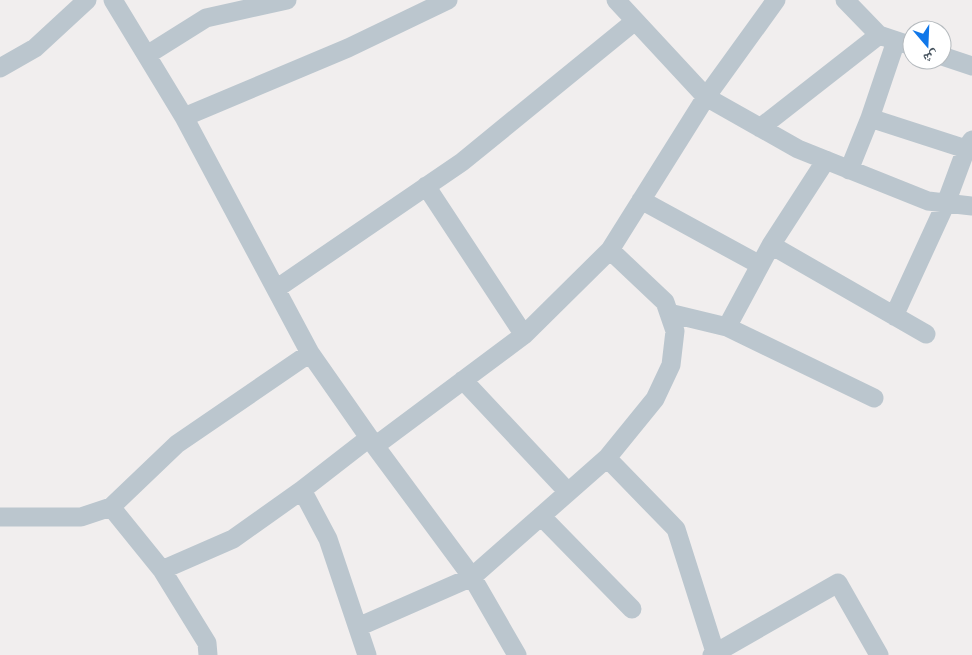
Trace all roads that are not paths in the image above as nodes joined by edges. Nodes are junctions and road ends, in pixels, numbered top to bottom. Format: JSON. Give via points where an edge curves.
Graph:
{"nodes":[{"id":1,"x":87,"y":0,"type":"edge"},
{"id":2,"x":113,"y":0,"type":"edge"},
{"id":3,"x":287,"y":0,"type":"edge"},
{"id":4,"x":448,"y":0,"type":"edge"},
{"id":5,"x":616,"y":0,"type":"edge"},
{"id":6,"x":776,"y":0,"type":"edge"},
{"id":7,"x":845,"y":0,"type":"edge"},
{"id":8,"x":635,"y":21,"type":"junction"},
{"id":9,"x":896,"y":41,"type":"edge"},
{"id":10,"x":147,"y":55,"type":"junction"},
{"id":11,"x":952,"y":59,"type":"edge"},
{"id":12,"x":972,"y":66,"type":"edge"},
{"id":13,"x":0,"y":68,"type":"edge"},
{"id":14,"x":706,"y":97,"type":"junction"},
{"id":15,"x":184,"y":117,"type":"junction"},
{"id":16,"x":870,"y":118,"type":"junction"},
{"id":17,"x":760,"y":128,"type":"junction"},
{"id":18,"x":970,"y":146,"type":"edge"},
{"id":19,"x":826,"y":160,"type":"junction"},
{"id":20,"x":849,"y":170,"type":"junction"},
{"id":21,"x":426,"y":186,"type":"junction"},
{"id":22,"x":641,"y":200,"type":"junction"},
{"id":23,"x":946,"y":203,"type":"junction"},
{"id":24,"x":972,"y":206,"type":"edge"},
{"id":25,"x":771,"y":245,"type":"junction"},
{"id":26,"x":610,"y":250,"type":"junction"},
{"id":27,"x":760,"y":265,"type":"junction"},
{"id":28,"x":276,"y":289,"type":"junction"},
{"id":29,"x":669,"y":313,"type":"junction"},
{"id":30,"x":894,"y":316,"type":"junction"},
{"id":31,"x":727,"y":328,"type":"junction"},
{"id":32,"x":926,"y":334,"type":"dead end"},
{"id":33,"x":524,"y":335,"type":"junction"},
{"id":34,"x":310,"y":353,"type":"junction"},
{"id":35,"x":463,"y":380,"type":"junction"},
{"id":36,"x":874,"y":398,"type":"dead end"},
{"id":37,"x":372,"y":442,"type":"junction"},
{"id":38,"x":607,"y":458,"type":"junction"},
{"id":39,"x":302,"y":490,"type":"junction"},
{"id":40,"x":568,"y":492,"type":"junction"},
{"id":41,"x":110,"y":507,"type":"junction"},
{"id":42,"x":540,"y":516,"type":"junction"},
{"id":43,"x":0,"y":517,"type":"edge"},
{"id":44,"x":162,"y":570,"type":"junction"},
{"id":45,"x":472,"y":577,"type":"junction"},
{"id":46,"x":632,"y":609,"type":"dead end"},
{"id":47,"x":358,"y":627,"type":"junction"},
{"id":48,"x":510,"y":653,"type":"edge"},
{"id":49,"x":715,"y":654,"type":"edge"},
{"id":50,"x":208,"y":655,"type":"edge"},
{"id":51,"x":367,"y":655,"type":"edge"},
{"id":52,"x":879,"y":655,"type":"edge"}],
"edges":[{"from":1,"to":13,"type":"street","via":[[35,48]]},
{"from":2,"to":10,"type":"street"},
{"from":3,"to":10,"type":"street","via":[[206,18]]},
{"from":4,"to":15,"type":"street","via":[[348,48]]},
{"from":5,"to":8,"type":"street"},
{"from":6,"to":14,"type":"street"},
{"from":7,"to":9,"type":"street"},
{"from":8,"to":14,"type":"street"},
{"from":8,"to":21,"type":"street","via":[[462,162]]},
{"from":9,"to":16,"type":"street"},
{"from":9,"to":17,"type":"street"},
{"from":10,"to":15,"type":"street"},
{"from":11,"to":12,"type":"street"},
{"from":14,"to":17,"type":"street"},
{"from":14,"to":22,"type":"street"},
{"from":15,"to":28,"type":"street"},
{"from":16,"to":18,"type":"street"},
{"from":16,"to":20,"type":"street"},
{"from":17,"to":19,"type":"street"},
{"from":18,"to":23,"type":"street"},
{"from":19,"to":20,"type":"street"},
{"from":19,"to":25,"type":"street"},
{"from":20,"to":23,"type":"street","via":[[928,201]]},
{"from":21,"to":28,"type":"street"},
{"from":21,"to":33,"type":"street"},
{"from":22,"to":26,"type":"street"},
{"from":22,"to":27,"type":"street"},
{"from":23,"to":24,"type":"street"},
{"from":23,"to":30,"type":"street"},
{"from":25,"to":27,"type":"street"},
{"from":25,"to":30,"type":"street"},
{"from":26,"to":29,"type":"street","via":[[665,302]]},
{"from":26,"to":33,"type":"street"},
{"from":27,"to":31,"type":"street"},
{"from":28,"to":34,"type":"street"},
{"from":29,"to":31,"type":"street"},
{"from":29,"to":38,"type":"street","via":[[675,331],[671,365],[655,399]]},
{"from":30,"to":32,"type":"street"},
{"from":31,"to":36,"type":"street"},
{"from":33,"to":35,"type":"street"},
{"from":34,"to":37,"type":"street"},
{"from":34,"to":41,"type":"street","via":[[176,444]]},
{"from":35,"to":37,"type":"street"},
{"from":35,"to":40,"type":"street"},
{"from":37,"to":39,"type":"street"},
{"from":37,"to":45,"type":"street"},
{"from":38,"to":40,"type":"street"},
{"from":38,"to":49,"type":"street","via":[[676,529]]},
{"from":39,"to":44,"type":"street","via":[[233,539]]},
{"from":39,"to":47,"type":"street","via":[[328,539]]},
{"from":40,"to":42,"type":"street"},
{"from":41,"to":43,"type":"street","via":[[81,517]]},
{"from":41,"to":44,"type":"street"},
{"from":42,"to":45,"type":"street"},
{"from":42,"to":46,"type":"street"},
{"from":44,"to":50,"type":"street","via":[[207,643]]},
{"from":45,"to":47,"type":"street"},
{"from":45,"to":48,"type":"street"},
{"from":47,"to":51,"type":"street"},
{"from":49,"to":52,"type":"street","via":[[838,582]]}]}
